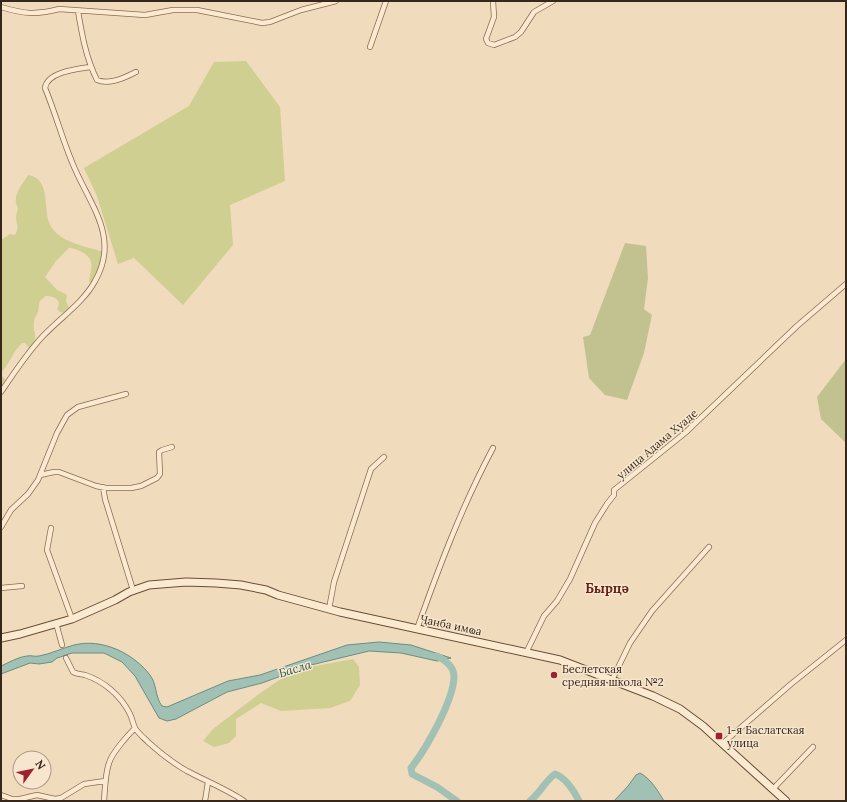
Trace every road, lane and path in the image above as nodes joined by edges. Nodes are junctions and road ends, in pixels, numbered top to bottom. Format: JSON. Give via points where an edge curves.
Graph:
{"nodes":[{"id":1,"x":336,"y":1,"type":"edge"},
{"id":2,"x":386,"y":1,"type":"edge"},
{"id":3,"x":493,"y":1,"type":"edge"},
{"id":4,"x":553,"y":1,"type":"edge"},
{"id":5,"x":1,"y":7,"type":"edge"},
{"id":6,"x":78,"y":11,"type":"junction"},
{"id":7,"x":370,"y":47,"type":"dead end"},
{"id":8,"x":90,"y":66,"type":"junction"},
{"id":9,"x":136,"y":72,"type":"dead end"},
{"id":10,"x":846,"y":284,"type":"edge"},
{"id":11,"x":1,"y":392,"type":"edge"},
{"id":12,"x":126,"y":394,"type":"dead end"},
{"id":13,"x":172,"y":446,"type":"dead end"},
{"id":14,"x":493,"y":448,"type":"dead end"},
{"id":15,"x":384,"y":457,"type":"dead end"},
{"id":16,"x":40,"y":475,"type":"junction"},
{"id":17,"x":103,"y":487,"type":"junction"},
{"id":18,"x":1,"y":527,"type":"edge"},
{"id":19,"x":51,"y":528,"type":"dead end"},
{"id":20,"x":709,"y":547,"type":"dead end"},
{"id":21,"x":22,"y":586,"type":"dead end"},
{"id":22,"x":1,"y":588,"type":"edge"},
{"id":23,"x":133,"y":590,"type":"junction"},
{"id":24,"x":329,"y":609,"type":"junction"},
{"id":25,"x":75,"y":617,"type":"junction"},
{"id":26,"x":56,"y":623,"type":"junction"},
{"id":27,"x":417,"y":629,"type":"junction"},
{"id":28,"x":1,"y":638,"type":"edge"},
{"id":29,"x":846,"y":640,"type":"edge"},
{"id":30,"x":62,"y":645,"type":"dead end"},
{"id":31,"x":526,"y":653,"type":"junction"},
{"id":32,"x":66,"y":658,"type":"dead end"},
{"id":33,"x":612,"y":680,"type":"junction"},
{"id":34,"x":135,"y":728,"type":"junction"},
{"id":35,"x":722,"y":744,"type":"junction"},
{"id":36,"x":813,"y":747,"type":"dead end"},
{"id":37,"x":105,"y":781,"type":"junction"},
{"id":38,"x":208,"y":782,"type":"junction"},
{"id":39,"x":772,"y":789,"type":"junction"},
{"id":40,"x":1,"y":795,"type":"edge"},
{"id":41,"x":45,"y":797,"type":"junction"},
{"id":42,"x":38,"y":801,"type":"edge"},
{"id":43,"x":104,"y":801,"type":"edge"},
{"id":44,"x":205,"y":801,"type":"edge"},
{"id":45,"x":244,"y":801,"type":"edge"},
{"id":46,"x":786,"y":801,"type":"edge"}],
"edges":[{"from":1,"to":6,"type":"street","via":[[262,23],[197,10],[173,10],[145,15]]},
{"from":2,"to":7,"type":"street"},
{"from":3,"to":4,"type":"street","via":[[494,17],[486,39],[494,45],[515,37],[534,12]]},
{"from":5,"to":6,"type":"street","via":[[30,14],[59,10]]},
{"from":6,"to":8,"type":"street"},
{"from":8,"to":9,"type":"street","via":[[97,80],[107,82]]},
{"from":8,"to":11,"type":"street","via":[[59,74],[49,80],[45,88],[73,165],[101,222],[105,248],[104,262],[95,282],[35,345]]},
{"from":10,"to":31,"type":"street","name":"улица Адама Хуаде","via":[[797,326],[685,433],[614,490],[614,495],[595,523],[570,579],[557,601],[544,616]]},
{"from":12,"to":16,"type":"street","via":[[72,410],[62,422]]},
{"from":13,"to":17,"type":"street","via":[[159,452],[160,474],[157,478],[131,488]]},
{"from":14,"to":27,"type":"street","via":[[453,530]]},
{"from":15,"to":24,"type":"street","via":[[370,468],[334,582]]},
{"from":16,"to":17,"type":"street","via":[[59,472]]},
{"from":16,"to":18,"type":"street","via":[[28,494],[11,510]]},
{"from":17,"to":23,"type":"street","via":[[104,499]]},
{"from":19,"to":25,"type":"street","via":[[47,550]]},
{"from":20,"to":33,"type":"street","via":[[652,611],[630,643]]},
{"from":21,"to":22,"type":"street"},
{"from":23,"to":24,"type":"street","name":"Ҷанба имҩа","via":[[149,584],[179,582],[241,585]]},
{"from":23,"to":25,"type":"street","name":"Ҷанба имҩа"},
{"from":24,"to":27,"type":"street","name":"Ҷанба имҩа"},
{"from":25,"to":26,"type":"street","name":"Ҷанба имҩа"},
{"from":26,"to":28,"type":"street","name":"Ҷанба имҩа"},
{"from":26,"to":30,"type":"street"},
{"from":27,"to":31,"type":"street","name":"Ҷанба имҩа"},
{"from":29,"to":35,"type":"street"},
{"from":31,"to":33,"type":"street","name":"Ҷанба имҩа","via":[[560,660]]},
{"from":32,"to":34,"type":"street","via":[[73,672],[96,680],[116,694],[131,715]]},
{"from":33,"to":35,"type":"street","name":"Ҷанба имҩа","via":[[680,709]]},
{"from":34,"to":37,"type":"street","via":[[109,762]]},
{"from":34,"to":38,"type":"street","via":[[147,742],[164,755]]},
{"from":35,"to":39,"type":"street","name":"Ҷанба имҩа"},
{"from":36,"to":39,"type":"street"},
{"from":37,"to":41,"type":"street","via":[[84,784],[61,798]]},
{"from":37,"to":43,"type":"street"},
{"from":38,"to":44,"type":"street"},
{"from":38,"to":45,"type":"street"},
{"from":39,"to":46,"type":"street","name":"Ҷанба имҩа"},
{"from":40,"to":41,"type":"street","via":[[12,799],[37,795]]},
{"from":41,"to":42,"type":"street"}]}
